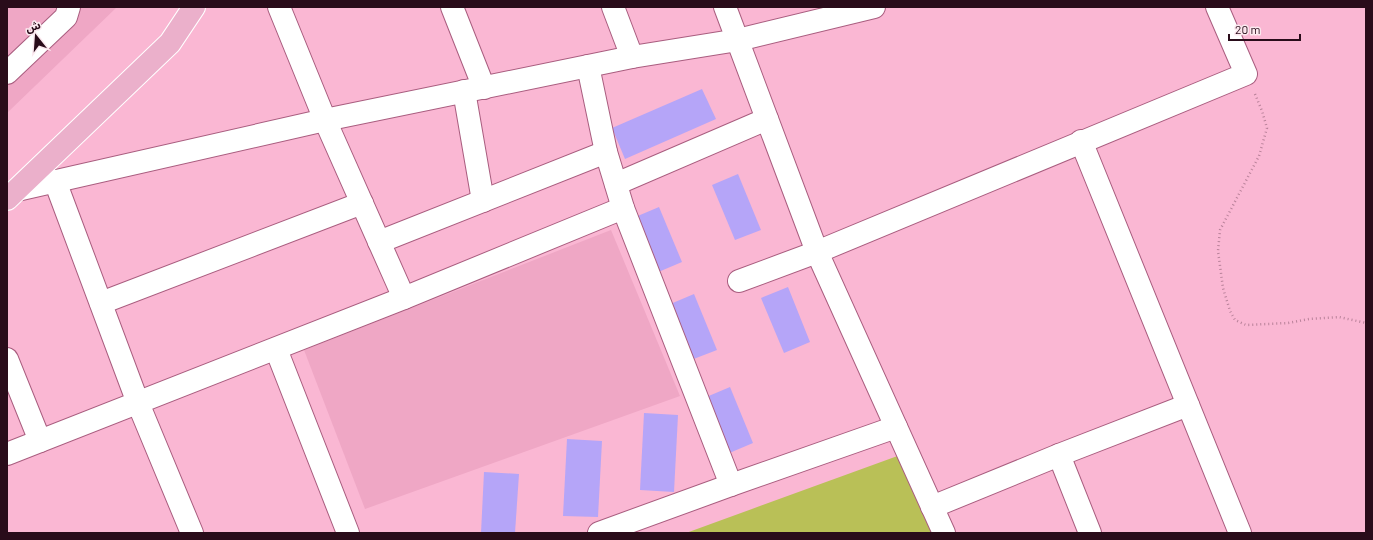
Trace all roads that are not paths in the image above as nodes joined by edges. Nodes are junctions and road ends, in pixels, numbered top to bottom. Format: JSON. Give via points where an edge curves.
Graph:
{"nodes":[{"id":1,"x":69,"y":7,"type":"edge"},
{"id":2,"x":194,"y":7,"type":"edge"},
{"id":3,"x":279,"y":7,"type":"edge"},
{"id":4,"x":452,"y":7,"type":"edge"},
{"id":5,"x":613,"y":7,"type":"edge"},
{"id":6,"x":725,"y":7,"type":"edge"},
{"id":7,"x":874,"y":7,"type":"edge"},
{"id":8,"x":1217,"y":7,"type":"edge"},
{"id":9,"x":738,"y":40,"type":"junction"},
{"id":10,"x":632,"y":57,"type":"junction"},
{"id":11,"x":588,"y":66,"type":"junction"},
{"id":12,"x":7,"y":73,"type":"edge"},
{"id":13,"x":474,"y":90,"type":"junction"},
{"id":14,"x":767,"y":119,"type":"junction"},
{"id":15,"x":325,"y":120,"type":"junction"},
{"id":16,"x":1082,"y":142,"type":"junction"},
{"id":17,"x":606,"y":152,"type":"junction"},
{"id":18,"x":55,"y":181,"type":"junction"},
{"id":19,"x":616,"y":184,"type":"junction"},
{"id":20,"x":12,"y":195,"type":"edge"},
{"id":21,"x":483,"y":201,"type":"junction"},
{"id":22,"x":362,"y":203,"type":"junction"},
{"id":23,"x":623,"y":208,"type":"junction"},
{"id":24,"x":379,"y":242,"type":"junction"},
{"id":25,"x":817,"y":252,"type":"junction"},
{"id":26,"x":739,"y":281,"type":"dead end"},
{"id":27,"x":404,"y":298,"type":"junction"},
{"id":28,"x":101,"y":303,"type":"junction"},
{"id":29,"x":276,"y":349,"type":"junction"},
{"id":30,"x":7,"y":359,"type":"edge"},
{"id":31,"x":138,"y":403,"type":"junction"},
{"id":32,"x":1188,"y":405,"type":"junction"},
{"id":33,"x":896,"y":427,"type":"junction"},
{"id":34,"x":40,"y":441,"type":"junction"},
{"id":35,"x":7,"y":454,"type":"edge"},
{"id":36,"x":1059,"y":455,"type":"junction"},
{"id":37,"x":731,"y":485,"type":"junction"},
{"id":38,"x":932,"y":507,"type":"junction"},
{"id":39,"x":192,"y":533,"type":"edge"},
{"id":40,"x":348,"y":533,"type":"edge"},
{"id":41,"x":599,"y":533,"type":"edge"},
{"id":42,"x":944,"y":533,"type":"edge"},
{"id":43,"x":1090,"y":533,"type":"edge"},
{"id":44,"x":1240,"y":533,"type":"edge"}],
"edges":[{"from":1,"to":12,"type":"street","via":[[66,17]]},
{"from":2,"to":20,"type":"main road","via":[[170,44]]},
{"from":3,"to":15,"type":"street"},
{"from":4,"to":13,"type":"street"},
{"from":5,"to":10,"type":"street"},
{"from":6,"to":9,"type":"street"},
{"from":7,"to":9,"type":"street"},
{"from":8,"to":16,"type":"street","via":[[1246,74]]},
{"from":9,"to":10,"type":"street"},
{"from":9,"to":14,"type":"street"},
{"from":10,"to":11,"type":"street"},
{"from":11,"to":13,"type":"street"},
{"from":11,"to":17,"type":"street"},
{"from":13,"to":15,"type":"street"},
{"from":13,"to":21,"type":"street"},
{"from":14,"to":19,"type":"street"},
{"from":14,"to":25,"type":"street"},
{"from":15,"to":18,"type":"street"},
{"from":15,"to":22,"type":"street"},
{"from":16,"to":25,"type":"street"},
{"from":16,"to":32,"type":"street"},
{"from":17,"to":19,"type":"street"},
{"from":17,"to":21,"type":"street"},
{"from":18,"to":20,"type":"street"},
{"from":18,"to":28,"type":"street"},
{"from":19,"to":23,"type":"street"},
{"from":21,"to":24,"type":"street"},
{"from":22,"to":24,"type":"street"},
{"from":22,"to":28,"type":"street"},
{"from":23,"to":27,"type":"street"},
{"from":23,"to":37,"type":"street"},
{"from":24,"to":27,"type":"street"},
{"from":25,"to":26,"type":"street"},
{"from":25,"to":33,"type":"street"},
{"from":27,"to":29,"type":"street"},
{"from":28,"to":31,"type":"street"},
{"from":29,"to":31,"type":"street"},
{"from":29,"to":40,"type":"street"},
{"from":30,"to":34,"type":"street"},
{"from":31,"to":34,"type":"street"},
{"from":31,"to":39,"type":"street"},
{"from":32,"to":36,"type":"street"},
{"from":32,"to":44,"type":"street"},
{"from":33,"to":37,"type":"street"},
{"from":33,"to":38,"type":"street"},
{"from":34,"to":35,"type":"street"},
{"from":36,"to":38,"type":"street"},
{"from":36,"to":43,"type":"street"},
{"from":37,"to":41,"type":"street"},
{"from":38,"to":42,"type":"street"}]}
